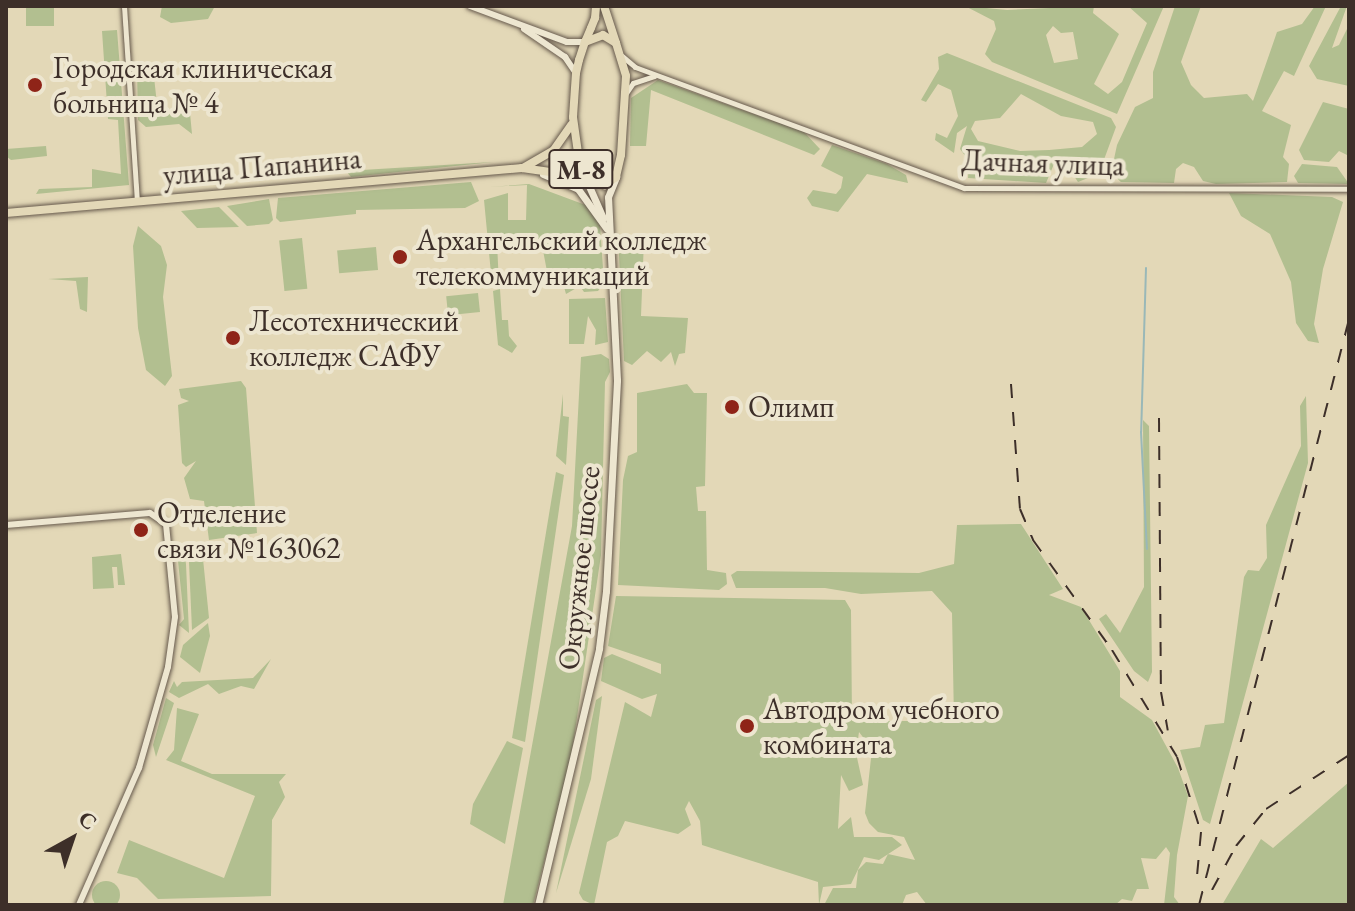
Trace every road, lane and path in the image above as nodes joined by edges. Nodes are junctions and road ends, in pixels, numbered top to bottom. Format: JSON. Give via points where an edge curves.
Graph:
{"nodes":[{"id":1,"x":124,"y":6,"type":"edge"},
{"id":2,"x":470,"y":6,"type":"edge"},
{"id":3,"x":596,"y":6,"type":"edge"},
{"id":4,"x":604,"y":6,"type":"edge"},
{"id":5,"x":514,"y":22,"type":"junction"},
{"id":6,"x":585,"y":42,"type":"junction"},
{"id":7,"x":616,"y":43,"type":"junction"},
{"id":8,"x":622,"y":56,"type":"junction"},
{"id":9,"x":576,"y":73,"type":"junction"},
{"id":10,"x":659,"y":76,"type":"junction"},
{"id":11,"x":626,"y":93,"type":"junction"},
{"id":12,"x":573,"y":117,"type":"junction"},
{"id":13,"x":522,"y":168,"type":"junction"},
{"id":14,"x":585,"y":177,"type":"junction"},
{"id":15,"x":616,"y":177,"type":"junction"},
{"id":16,"x":1349,"y":189,"type":"edge"},
{"id":17,"x":137,"y":202,"type":"junction"},
{"id":18,"x":6,"y":213,"type":"edge"},
{"id":19,"x":608,"y":231,"type":"junction"},
{"id":20,"x":6,"y":525,"type":"edge"},
{"id":21,"x":79,"y":905,"type":"edge"},
{"id":22,"x":538,"y":905,"type":"edge"}],
"edges":[{"from":1,"to":17,"type":"street"},
{"from":2,"to":5,"type":"street"},
{"from":3,"to":6,"type":"main road","name":"Окружное шоссе","number":"М-8"},
{"from":4,"to":7,"type":"main road","name":"Окружное шоссе","number":"М-8"},
{"from":5,"to":6,"type":"street","via":[[567,42]]},
{"from":5,"to":9,"type":"street","via":[[565,57]]},
{"from":6,"to":7,"type":"main road","via":[[603,35]]},
{"from":6,"to":9,"type":"main road","name":"Окружное шоссе","number":"М-8"},
{"from":7,"to":8,"type":"main road","name":"Окружное шоссе","number":"М-8"},
{"from":8,"to":10,"type":"street","name":"Дачная улица"},
{"from":8,"to":11,"type":"main road","name":"Окружное шоссе","number":"М-8"},
{"from":9,"to":12,"type":"main road","name":"Окружное шоссе","number":"М-8"},
{"from":10,"to":11,"type":"street","via":[[644,77]]},
{"from":10,"to":16,"type":"street","name":"Дачная улица","via":[[964,188]]},
{"from":11,"to":15,"type":"main road","name":"Окружное шоссе","number":"М-8"},
{"from":12,"to":13,"type":"main road","name":"улица Папанина","number":"М-8","via":[[553,151]]},
{"from":12,"to":14,"type":"main road","name":"Окружное шоссе","number":"М-8","via":[[576,155]]},
{"from":13,"to":14,"type":"main road","name":"улица Папанина","number":"М-8"},
{"from":13,"to":17,"type":"main road","name":"улица Папанина","number":"М-8"},
{"from":13,"to":19,"type":"main road","name":"улица Папанина","number":"М-8","via":[[578,189]]},
{"from":14,"to":15,"type":"main road","number":"М-8","via":[[605,185]]},
{"from":14,"to":19,"type":"main road","name":"Окружное шоссе"},
{"from":15,"to":19,"type":"main road","name":"Окружное шоссе","via":[[608,197]]},
{"from":17,"to":18,"type":"main road","name":"улица Папанина"},
{"from":19,"to":22,"type":"main road","name":"Окружное шоссе","via":[[617,380],[606,591],[599,648]]},
{"from":20,"to":21,"type":"street","via":[[161,516],[170,549],[175,617],[168,667],[139,768]]}]}
